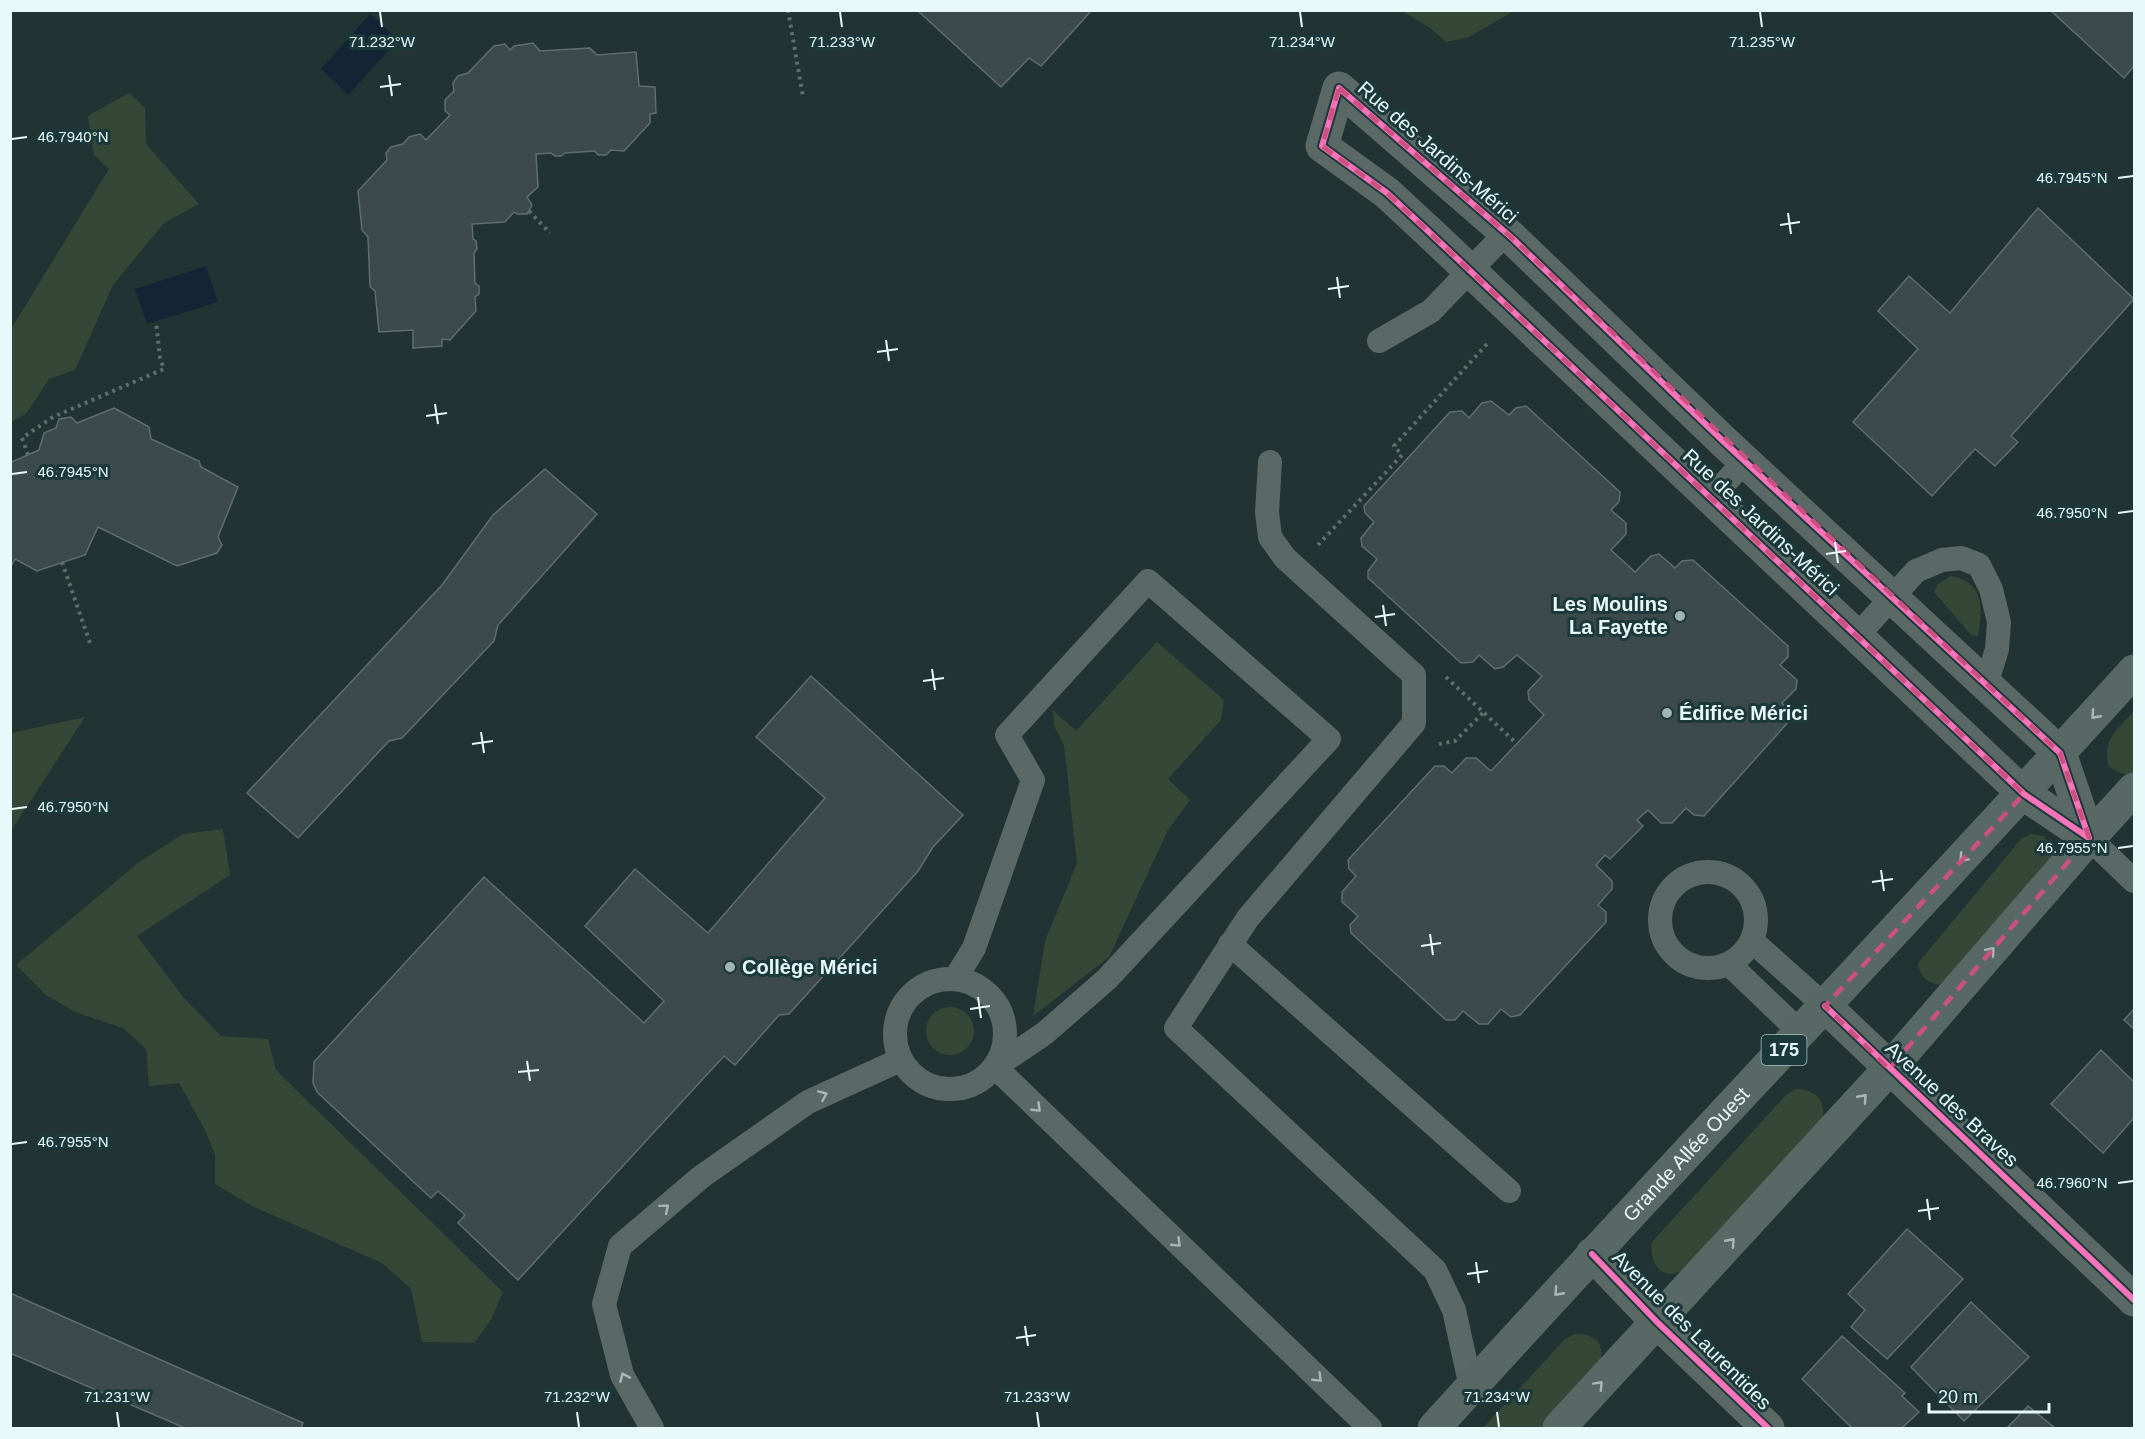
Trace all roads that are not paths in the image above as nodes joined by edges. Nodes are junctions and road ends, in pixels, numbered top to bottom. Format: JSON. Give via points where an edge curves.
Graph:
{"nodes":[{"id":1,"x":1506,"y":233,"type":"junction"},
{"id":2,"x":1471,"y":270,"type":"junction"},
{"id":3,"x":1379,"y":341,"type":"dead end"},
{"id":4,"x":1744,"y":461,"type":"junction"},
{"id":5,"x":1270,"y":462,"type":"dead end"},
{"id":6,"x":1711,"y":498,"type":"junction"},
{"id":7,"x":1892,"y":597,"type":"junction"},
{"id":8,"x":1857,"y":636,"type":"junction"},
{"id":9,"x":2134,"y":671,"type":"edge"},
{"id":10,"x":1986,"y":685,"type":"junction"},
{"id":11,"x":2060,"y":753,"type":"junction"},
{"id":12,"x":2134,"y":789,"type":"edge"},
{"id":13,"x":2024,"y":794,"type":"junction"},
{"id":14,"x":2089,"y":838,"type":"junction"},
{"id":15,"x":2134,"y":881,"type":"edge"},
{"id":16,"x":1752,"y":941,"type":"junction"},
{"id":17,"x":1230,"y":944,"type":"junction"},
{"id":18,"x":1729,"y":964,"type":"junction"},
{"id":19,"x":955,"y":979,"type":"junction"},
{"id":20,"x":1825,"y":1006,"type":"junction"},
{"id":21,"x":1800,"y":1032,"type":"junction"},
{"id":22,"x":900,"y":1060,"type":"junction"},
{"id":23,"x":995,"y":1067,"type":"junction"},
{"id":24,"x":1889,"y":1069,"type":"junction"},
{"id":25,"x":1509,"y":1191,"type":"dead end"},
{"id":26,"x":1592,"y":1254,"type":"junction"},
{"id":27,"x":2134,"y":1300,"type":"edge"},
{"id":28,"x":1657,"y":1322,"type":"junction"},
{"id":29,"x":1471,"y":1387,"type":"junction"},
{"id":30,"x":652,"y":1428,"type":"edge"},
{"id":31,"x":1370,"y":1428,"type":"edge"},
{"id":32,"x":1434,"y":1428,"type":"edge"},
{"id":33,"x":1559,"y":1428,"type":"edge"},
{"id":34,"x":1768,"y":1428,"type":"edge"}],
"edges":[{"from":1,"to":2,"type":"lane"},
{"from":1,"to":2,"type":"street","name":"Rue des Jardins-Mérici","via":[[1339,88],[1322,146],[1387,193]]},
{"from":1,"to":4,"type":"street","name":"Rue des Jardins-Mérici"},
{"from":2,"to":3,"type":"lane","via":[[1431,310]]},
{"from":2,"to":6,"type":"street","name":"Rue des Jardins-Mérici"},
{"from":4,"to":6,"type":"lane"},
{"from":4,"to":7,"type":"street","name":"Rue des Jardins-Mérici"},
{"from":5,"to":17,"type":"lane","via":[[1270,537],[1285,558],[1413,675],[1414,723]]},
{"from":6,"to":8,"type":"street","name":"Rue des Jardins-Mérici"},
{"from":7,"to":8,"type":"lane"},
{"from":7,"to":10,"type":"street","name":"Rue des Jardins-Mérici"},
{"from":7,"to":10,"type":"lane","via":[[1916,571],[1942,560],[1961,558],[1979,565],[1991,589],[1999,622],[1997,649]]},
{"from":8,"to":13,"type":"street","name":"Rue des Jardins-Mérici"},
{"from":9,"to":11,"type":"main road","name":"Grande Allée Ouest","number":"175","one_way":true},
{"from":10,"to":11,"type":"street","name":"Rue des Jardins-Mérici"},
{"from":11,"to":13,"type":"main road","name":"Grande Allée Ouest","number":"175"},
{"from":11,"to":14,"type":"street","name":"Rue des Jardins-Mérici"},
{"from":12,"to":14,"type":"main road"},
{"from":13,"to":14,"type":"street","name":"Rue des Jardins-Mérici"},
{"from":13,"to":20,"type":"main road","name":"Grande Allée Ouest","number":"175","one_way":true},
{"from":14,"to":15,"type":"lane"},
{"from":24,"to":14,"type":"main road","one_way":true},
{"from":16,"to":18,"type":"lane","via":[[1743,955]]},
{"from":16,"to":18,"type":"lane","via":[[1756,910],[1740,883],[1712,871],[1681,879],[1670,889],[1659,919],[1661,935],[1669,950],[1696,967]]},
{"from":16,"to":20,"type":"lane"},
{"from":17,"to":25,"type":"lane"},
{"from":17,"to":29,"type":"lane","via":[[1176,1028],[1435,1270],[1454,1310]]},
{"from":18,"to":21,"type":"lane"},
{"from":19,"to":22,"type":"lane","via":[[922,986],[899,1011],[895,1044]]},
{"from":19,"to":23,"type":"lane","via":[[986,992],[1003,1019],[1005,1036]]},
{"from":19,"to":23,"type":"lane","via":[[974,948],[1033,780],[1007,735],[1148,581],[1329,739],[1107,979],[1045,1033]]},
{"from":20,"to":21,"type":"main road","name":"Grande Allée Ouest","number":"175"},
{"from":20,"to":24,"type":"street","name":"Avenue des Braves"},
{"from":21,"to":26,"type":"main road","name":"Grande Allée Ouest","number":"175"},
{"from":22,"to":23,"type":"lane","via":[[927,1085],[945,1089],[964,1088]]},
{"from":30,"to":22,"type":"lane","one_way":true,"via":[[622,1375],[604,1304],[620,1246],[702,1177],[808,1102]]},
{"from":23,"to":31,"type":"lane","one_way":true},
{"from":24,"to":27,"type":"street","name":"Avenue des Braves"},
{"from":28,"to":24,"type":"main road","one_way":true},
{"from":26,"to":28,"type":"street","name":"Avenue des Laurentides"},
{"from":26,"to":29,"type":"main road","name":"Grande Allée Ouest","number":"175","one_way":true},
{"from":33,"to":28,"type":"main road","one_way":true},
{"from":28,"to":34,"type":"street","name":"Avenue des Laurentides"},
{"from":29,"to":32,"type":"main road","name":"Grande Allée Ouest","number":"175"}]}
